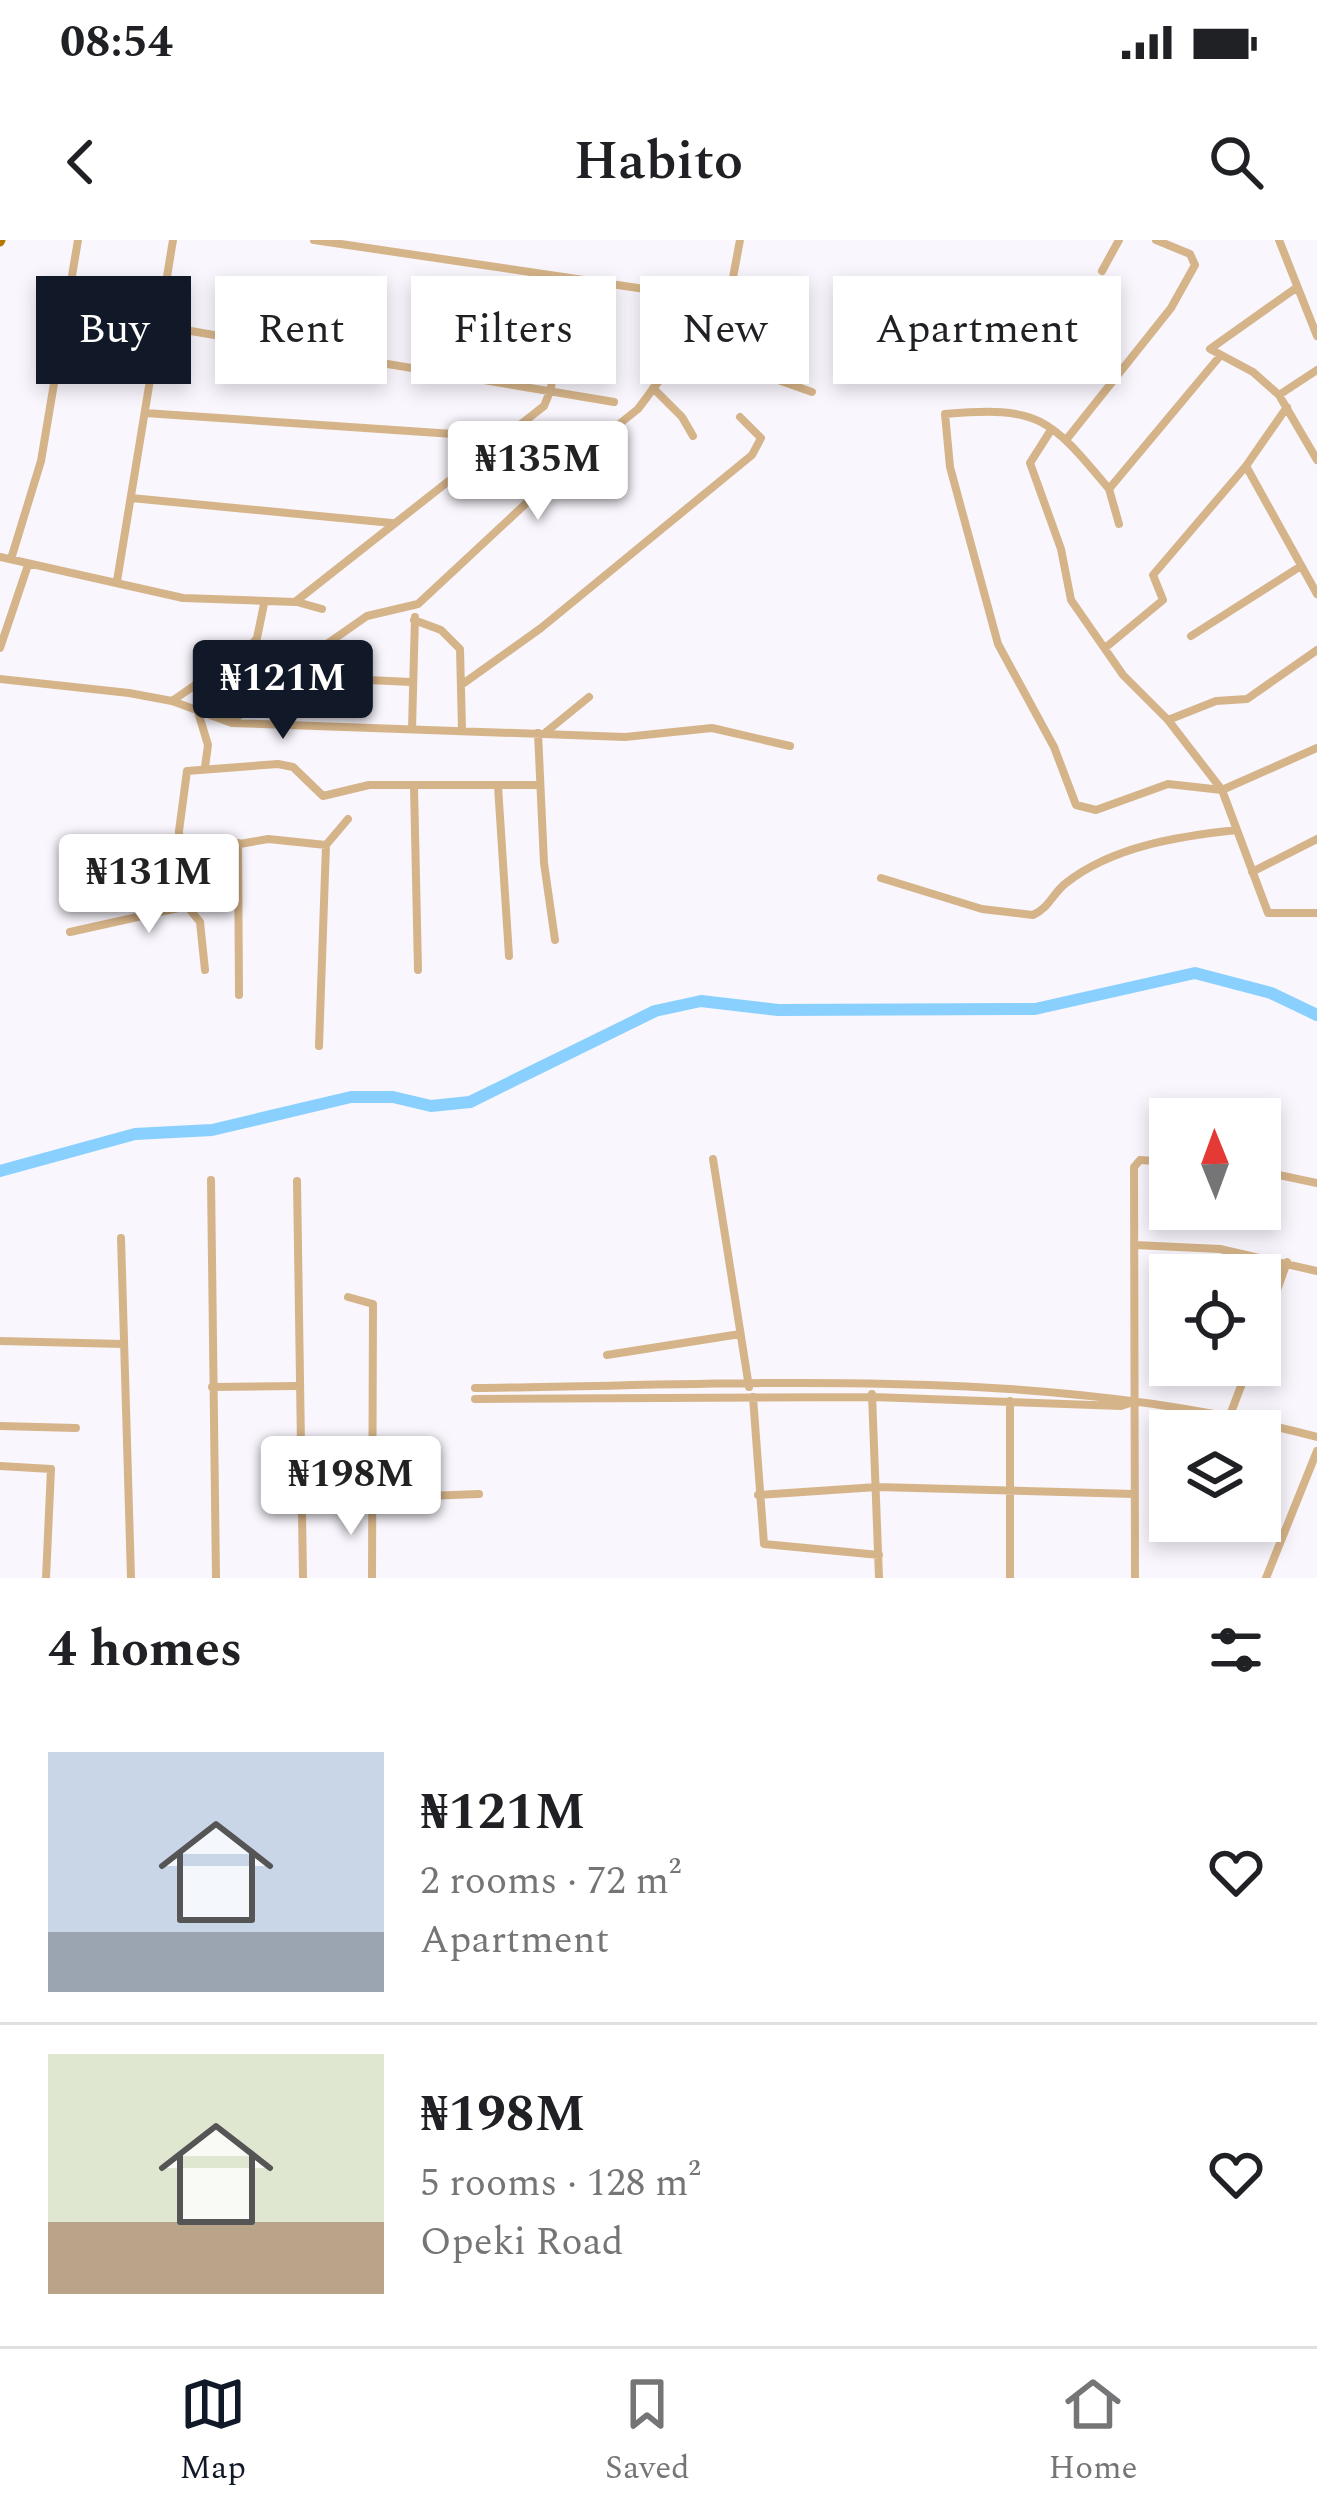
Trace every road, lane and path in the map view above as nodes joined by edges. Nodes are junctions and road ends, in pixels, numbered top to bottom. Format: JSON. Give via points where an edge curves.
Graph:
{"nodes":[{"id":1,"x":78,"y":240,"type":"edge"},
{"id":2,"x":173,"y":240,"type":"edge"},
{"id":3,"x":314,"y":240,"type":"edge"},
{"id":4,"x":740,"y":240,"type":"edge"},
{"id":5,"x":1119,"y":240,"type":"edge"},
{"id":6,"x":1156,"y":240,"type":"edge"},
{"id":7,"x":1280,"y":240,"type":"edge"},
{"id":8,"x":1102,"y":271,"type":"dead end"},
{"id":9,"x":168,"y":276,"type":"edge"},
{"id":10,"x":541,"y":276,"type":"edge"},
{"id":11,"x":733,"y":276,"type":"edge"},
{"id":12,"x":1296,"y":288,"type":"junction"},
{"id":13,"x":191,"y":331,"type":"edge"},
{"id":14,"x":1317,"y":336,"type":"edge"},
{"id":15,"x":1220,"y":356,"type":"junction"},
{"id":16,"x":1317,"y":370,"type":"edge"},
{"id":17,"x":150,"y":384,"type":"edge"},
{"id":18,"x":551,"y":384,"type":"edge"},
{"id":19,"x":656,"y":384,"type":"edge"},
{"id":20,"x":789,"y":384,"type":"edge"},
{"id":21,"x":551,"y":388,"type":"junction"},
{"id":22,"x":653,"y":388,"type":"junction"},
{"id":23,"x":812,"y":392,"type":"dead end"},
{"id":24,"x":1279,"y":395,"type":"junction"},
{"id":25,"x":614,"y":402,"type":"dead end"},
{"id":26,"x":1287,"y":407,"type":"junction"},
{"id":27,"x":145,"y":412,"type":"junction"},
{"id":28,"x":740,"y":417,"type":"dead end"},
{"id":29,"x":1051,"y":430,"type":"junction"},
{"id":30,"x":693,"y":436,"type":"dead end"},
{"id":31,"x":1066,"y":440,"type":"junction"},
{"id":32,"x":492,"y":445,"type":"junction"},
{"id":33,"x":1317,"y":460,"type":"edge"},
{"id":34,"x":1246,"y":466,"type":"junction"},
{"id":35,"x":1109,"y":489,"type":"junction"},
{"id":36,"x":131,"y":498,"type":"junction"},
{"id":37,"x":392,"y":523,"type":"junction"},
{"id":38,"x":1119,"y":524,"type":"dead end"},
{"id":39,"x":5,"y":558,"type":"edge"},
{"id":40,"x":28,"y":565,"type":"junction"},
{"id":41,"x":1301,"y":566,"type":"junction"},
{"id":42,"x":117,"y":581,"type":"junction"},
{"id":43,"x":1317,"y":594,"type":"edge"},
{"id":44,"x":296,"y":602,"type":"junction"},
{"id":45,"x":264,"y":604,"type":"junction"},
{"id":46,"x":418,"y":604,"type":"junction"},
{"id":47,"x":322,"y":609,"type":"dead end"},
{"id":48,"x":414,"y":620,"type":"junction"},
{"id":49,"x":1191,"y":636,"type":"dead end"},
{"id":50,"x":0,"y":648,"type":"edge"},
{"id":51,"x":1106,"y":648,"type":"junction"},
{"id":52,"x":1317,"y":650,"type":"edge"},
{"id":53,"x":281,"y":676,"type":"junction"},
{"id":54,"x":0,"y":679,"type":"edge"},
{"id":55,"x":411,"y":682,"type":"junction"},
{"id":56,"x":464,"y":683,"type":"junction"},
{"id":57,"x":589,"y":697,"type":"dead end"},
{"id":58,"x":172,"y":701,"type":"junction"},
{"id":59,"x":198,"y":711,"type":"junction"},
{"id":60,"x":1168,"y":720,"type":"junction"},
{"id":61,"x":232,"y":724,"type":"junction"},
{"id":62,"x":412,"y":729,"type":"junction"},
{"id":63,"x":462,"y":729,"type":"junction"},
{"id":64,"x":541,"y":733,"type":"junction"},
{"id":65,"x":790,"y":746,"type":"dead end"},
{"id":66,"x":1317,"y":748,"type":"edge"},
{"id":67,"x":206,"y":767,"type":"junction"},
{"id":68,"x":498,"y":785,"type":"junction"},
{"id":69,"x":538,"y":785,"type":"junction"},
{"id":70,"x":414,"y":786,"type":"junction"},
{"id":71,"x":1222,"y":790,"type":"junction"},
{"id":72,"x":348,"y":819,"type":"dead end"},
{"id":73,"x":1237,"y":830,"type":"junction"},
{"id":74,"x":1317,"y":839,"type":"edge"},
{"id":75,"x":238,"y":843,"type":"junction"},
{"id":76,"x":326,"y":845,"type":"junction"},
{"id":77,"x":179,"y":847,"type":"junction"},
{"id":78,"x":1252,"y":872,"type":"junction"},
{"id":79,"x":881,"y":878,"type":"dead end"},
{"id":80,"x":180,"y":906,"type":"junction"},
{"id":81,"x":1317,"y":913,"type":"edge"},
{"id":82,"x":70,"y":932,"type":"dead end"},
{"id":83,"x":555,"y":940,"type":"dead end"},
{"id":84,"x":509,"y":956,"type":"dead end"},
{"id":85,"x":205,"y":970,"type":"dead end"},
{"id":86,"x":418,"y":970,"type":"dead end"},
{"id":87,"x":239,"y":994,"type":"dead end"},
{"id":88,"x":320,"y":1046,"type":"dead end"},
{"id":89,"x":713,"y":1160,"type":"dead end"},
{"id":90,"x":1149,"y":1162,"type":"edge"},
{"id":91,"x":1281,"y":1175,"type":"edge"},
{"id":92,"x":211,"y":1180,"type":"dead end"},
{"id":93,"x":297,"y":1180,"type":"dead end"},
{"id":94,"x":1317,"y":1183,"type":"edge"},
{"id":95,"x":121,"y":1238,"type":"dead end"},
{"id":96,"x":1135,"y":1245,"type":"junction"},
{"id":97,"x":1287,"y":1262,"type":"junction"},
{"id":98,"x":1317,"y":1271,"type":"edge"},
{"id":99,"x":1281,"y":1279,"type":"edge"},
{"id":100,"x":348,"y":1297,"type":"dead end"},
{"id":101,"x":740,"y":1334,"type":"junction"},
{"id":102,"x":0,"y":1341,"type":"edge"},
{"id":103,"x":123,"y":1344,"type":"junction"},
{"id":104,"x":607,"y":1355,"type":"dead end"},
{"id":105,"x":296,"y":1386,"type":"junction"},
{"id":106,"x":212,"y":1387,"type":"junction"},
{"id":107,"x":748,"y":1387,"type":"junction"},
{"id":108,"x":872,"y":1392,"type":"junction"},
{"id":109,"x":753,"y":1397,"type":"junction"},
{"id":110,"x":1010,"y":1401,"type":"junction"},
{"id":111,"x":1133,"y":1402,"type":"junction"},
{"id":112,"x":1193,"y":1410,"type":"edge"},
{"id":113,"x":0,"y":1426,"type":"edge"},
{"id":114,"x":76,"y":1428,"type":"dead end"},
{"id":115,"x":1281,"y":1428,"type":"edge"},
{"id":116,"x":1317,"y":1437,"type":"edge"},
{"id":117,"x":1317,"y":1451,"type":"edge"},
{"id":118,"x":0,"y":1466,"type":"edge"},
{"id":119,"x":877,"y":1486,"type":"junction"},
{"id":120,"x":1009,"y":1489,"type":"junction"},
{"id":121,"x":479,"y":1494,"type":"dead end"},
{"id":122,"x":1134,"y":1494,"type":"junction"},
{"id":123,"x":758,"y":1495,"type":"junction"},
{"id":124,"x":374,"y":1498,"type":"junction"},
{"id":125,"x":879,"y":1555,"type":"junction"},
{"id":126,"x":46,"y":1578,"type":"edge"},
{"id":127,"x":131,"y":1578,"type":"edge"},
{"id":128,"x":216,"y":1578,"type":"edge"},
{"id":129,"x":303,"y":1578,"type":"edge"},
{"id":130,"x":372,"y":1578,"type":"edge"},
{"id":131,"x":879,"y":1578,"type":"edge"},
{"id":132,"x":1010,"y":1578,"type":"edge"},
{"id":133,"x":1136,"y":1578,"type":"edge"},
{"id":134,"x":1266,"y":1578,"type":"edge"}],
"edges":[{"from":1,"to":39,"type":"street","via":[[41,461]]},
{"from":2,"to":9,"type":"street"},
{"from":3,"to":10,"type":"street"},
{"from":4,"to":11,"type":"street"},
{"from":5,"to":8,"type":"street"},
{"from":6,"to":31,"type":"street","via":[[1190,254],[1195,265],[1171,308]]},
{"from":7,"to":12,"type":"street"},
{"from":12,"to":14,"type":"street"},
{"from":12,"to":15,"type":"street","via":[[1211,348]]},
{"from":13,"to":21,"type":"street"},
{"from":15,"to":24,"type":"street"},
{"from":15,"to":35,"type":"street"},
{"from":16,"to":24,"type":"street"},
{"from":17,"to":27,"type":"street"},
{"from":18,"to":21,"type":"street"},
{"from":19,"to":22,"type":"street"},
{"from":20,"to":23,"type":"street"},
{"from":21,"to":25,"type":"street"},
{"from":21,"to":32,"type":"street","via":[[544,406]]},
{"from":22,"to":30,"type":"street"},
{"from":22,"to":46,"type":"street"},
{"from":24,"to":26,"type":"street"},
{"from":26,"to":33,"type":"street"},
{"from":26,"to":34,"type":"street"},
{"from":27,"to":32,"type":"street","via":[[483,436]]},
{"from":27,"to":36,"type":"street"},
{"from":28,"to":56,"type":"street","via":[[761,438],[752,455]]},
{"from":29,"to":31,"type":"street"},
{"from":29,"to":51,"type":"street","via":[[1030,463],[1071,600]]},
{"from":29,"to":71,"type":"street","via":[[1022,411],[945,414],[950,467],[998,644],[1054,747],[1068,795],[1088,811],[1168,784]]},
{"from":31,"to":35,"type":"street"},
{"from":32,"to":37,"type":"street"},
{"from":34,"to":41,"type":"street"},
{"from":34,"to":51,"type":"street","via":[[1153,575],[1163,600]]},
{"from":35,"to":38,"type":"street"},
{"from":36,"to":37,"type":"street"},
{"from":36,"to":42,"type":"street"},
{"from":37,"to":44,"type":"street"},
{"from":39,"to":40,"type":"street"},
{"from":40,"to":42,"type":"street"},
{"from":40,"to":50,"type":"street"},
{"from":41,"to":43,"type":"street"},
{"from":41,"to":49,"type":"street"},
{"from":42,"to":45,"type":"street","via":[[183,598]]},
{"from":44,"to":45,"type":"street"},
{"from":44,"to":47,"type":"street"},
{"from":45,"to":58,"type":"street","via":[[249,648]]},
{"from":46,"to":48,"type":"street"},
{"from":46,"to":53,"type":"street","via":[[367,616]]},
{"from":48,"to":55,"type":"street"},
{"from":48,"to":56,"type":"street","via":[[455,641]]},
{"from":51,"to":60,"type":"street"},
{"from":52,"to":60,"type":"street","via":[[1247,699],[1216,701]]},
{"from":53,"to":55,"type":"street"},
{"from":53,"to":61,"type":"street"},
{"from":54,"to":58,"type":"street"},
{"from":55,"to":62,"type":"street"},
{"from":56,"to":63,"type":"street"},
{"from":57,"to":64,"type":"street"},
{"from":58,"to":59,"type":"street"},
{"from":59,"to":61,"type":"street"},
{"from":59,"to":67,"type":"street"},
{"from":60,"to":71,"type":"street"},
{"from":61,"to":62,"type":"street"},
{"from":62,"to":63,"type":"street"},
{"from":63,"to":64,"type":"street"},
{"from":64,"to":65,"type":"street","via":[[626,737],[712,728]]},
{"from":64,"to":69,"type":"street"},
{"from":66,"to":71,"type":"street"},
{"from":67,"to":70,"type":"street","via":[[285,765],[323,796]]},
{"from":67,"to":77,"type":"street","via":[[184,774]]},
{"from":68,"to":69,"type":"street"},
{"from":68,"to":70,"type":"street"},
{"from":68,"to":84,"type":"street"},
{"from":69,"to":83,"type":"street"},
{"from":70,"to":86,"type":"street"},
{"from":71,"to":73,"type":"street"},
{"from":72,"to":76,"type":"street"},
{"from":73,"to":78,"type":"street"},
{"from":73,"to":79,"type":"street","via":[[1168,838],[1132,852],[1066,883],[1033,915],[982,909]]},
{"from":74,"to":78,"type":"street"},
{"from":75,"to":76,"type":"street"},
{"from":75,"to":77,"type":"street"},
{"from":75,"to":87,"type":"street"},
{"from":76,"to":88,"type":"street"},
{"from":77,"to":80,"type":"street"},
{"from":78,"to":81,"type":"street","via":[[1268,913]]},
{"from":80,"to":82,"type":"street"},
{"from":80,"to":85,"type":"street","via":[[198,915]]},
{"from":89,"to":101,"type":"street"},
{"from":90,"to":96,"type":"street","via":[[1136,1162]]},
{"from":91,"to":94,"type":"street"},
{"from":92,"to":106,"type":"street"},
{"from":93,"to":105,"type":"street"},
{"from":95,"to":103,"type":"street"},
{"from":96,"to":97,"type":"street"},
{"from":96,"to":111,"type":"street"},
{"from":97,"to":98,"type":"street"},
{"from":97,"to":99,"type":"street"},
{"from":100,"to":124,"type":"street","via":[[373,1304]]},
{"from":101,"to":104,"type":"street"},
{"from":101,"to":107,"type":"street"},
{"from":102,"to":103,"type":"street"},
{"from":103,"to":127,"type":"street"},
{"from":105,"to":106,"type":"street"},
{"from":105,"to":129,"type":"street"},
{"from":106,"to":128,"type":"street"},
{"from":107,"to":108,"type":"street"},
{"from":107,"to":109,"type":"street","via":[[475,1394]]},
{"from":108,"to":109,"type":"street"},
{"from":108,"to":110,"type":"street"},
{"from":108,"to":111,"type":"street"},
{"from":108,"to":119,"type":"street"},
{"from":109,"to":123,"type":"street"},
{"from":110,"to":111,"type":"street"},
{"from":110,"to":120,"type":"street"},
{"from":111,"to":112,"type":"street"},
{"from":111,"to":122,"type":"street"},
{"from":113,"to":114,"type":"street"},
{"from":115,"to":116,"type":"street"},
{"from":117,"to":134,"type":"street"},
{"from":118,"to":126,"type":"street","via":[[51,1469]]},
{"from":119,"to":120,"type":"street"},
{"from":119,"to":123,"type":"street"},
{"from":119,"to":125,"type":"street"},
{"from":120,"to":122,"type":"street"},
{"from":120,"to":132,"type":"street"},
{"from":121,"to":124,"type":"street"},
{"from":122,"to":133,"type":"street"},
{"from":123,"to":125,"type":"street","via":[[766,1547]]},
{"from":124,"to":130,"type":"street"},
{"from":125,"to":131,"type":"street"}]}
